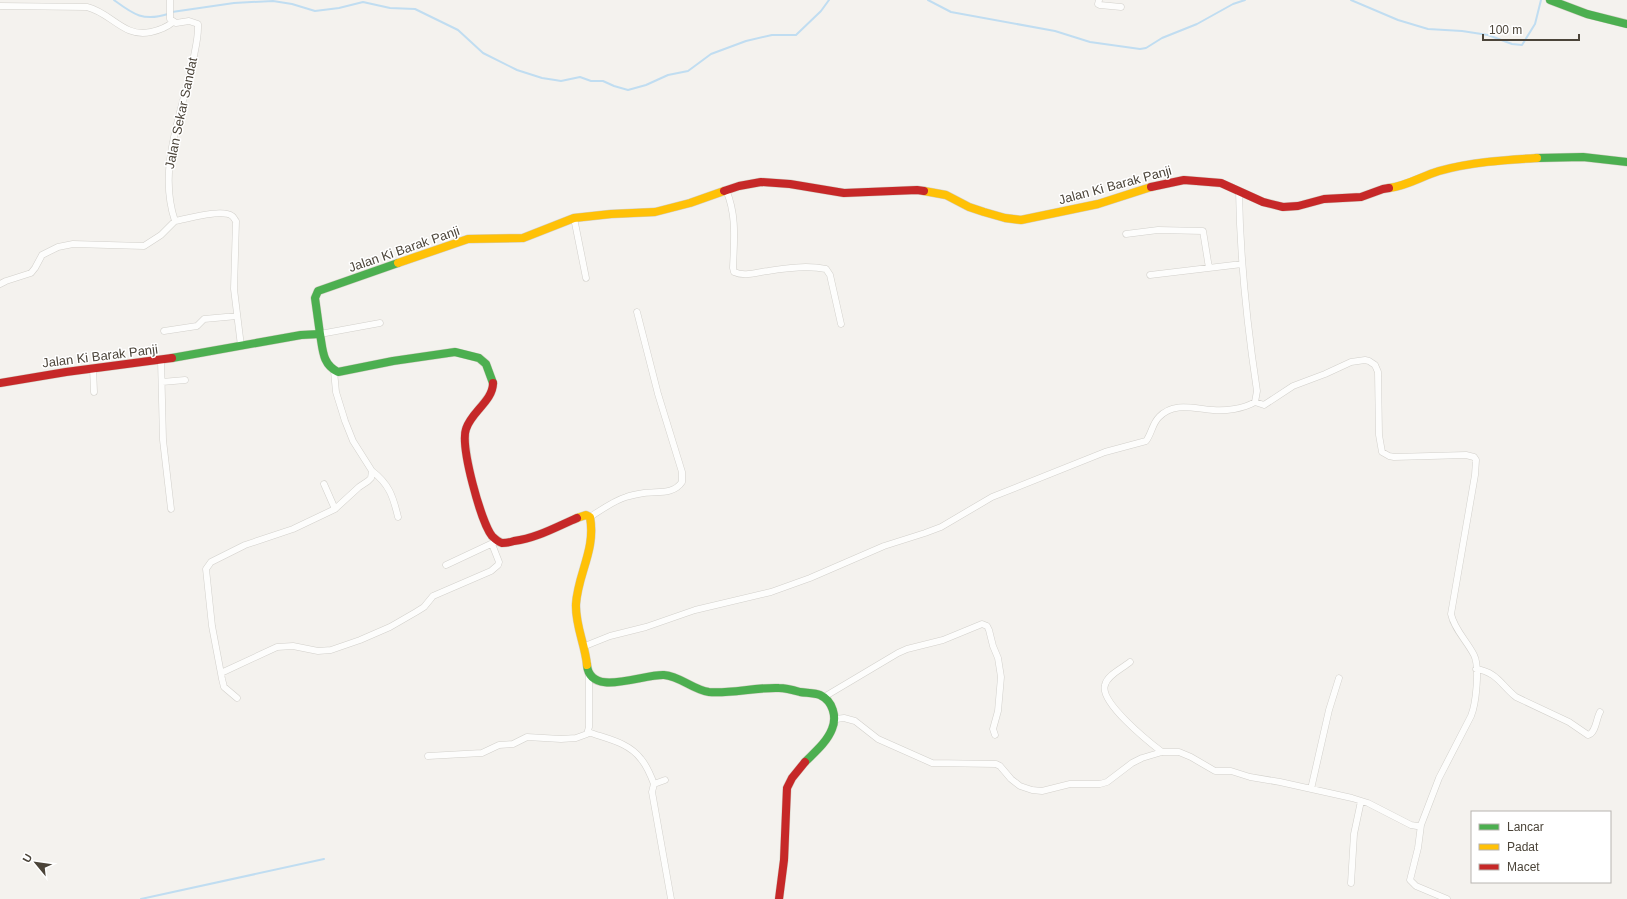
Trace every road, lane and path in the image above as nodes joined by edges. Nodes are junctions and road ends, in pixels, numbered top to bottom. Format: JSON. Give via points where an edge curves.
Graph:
{"nodes":[{"id":1,"x":170,"y":0,"type":"edge"},
{"id":2,"x":1099,"y":0,"type":"edge"},
{"id":3,"x":1550,"y":0,"type":"edge"},
{"id":4,"x":0,"y":6,"type":"edge"},
{"id":5,"x":1121,"y":7,"type":"dead end"},
{"id":6,"x":172,"y":21,"type":"junction"},
{"id":7,"x":1627,"y":24,"type":"edge"},
{"id":8,"x":1627,"y":162,"type":"edge"},
{"id":9,"x":726,"y":190,"type":"junction"},
{"id":10,"x":1239,"y":191,"type":"junction"},
{"id":11,"x":574,"y":218,"type":"junction"},
{"id":12,"x":175,"y":221,"type":"junction"},
{"id":13,"x":1126,"y":234,"type":"dead end"},
{"id":14,"x":1242,"y":264,"type":"junction"},
{"id":15,"x":1209,"y":268,"type":"junction"},
{"id":16,"x":1150,"y":274,"type":"dead end"},
{"id":17,"x":586,"y":278,"type":"dead end"},
{"id":18,"x":0,"y":284,"type":"edge"},
{"id":19,"x":637,"y":312,"type":"dead end"},
{"id":20,"x":237,"y":316,"type":"junction"},
{"id":21,"x":380,"y":323,"type":"dead end"},
{"id":22,"x":841,"y":324,"type":"dead end"},
{"id":23,"x":164,"y":331,"type":"dead end"},
{"id":24,"x":320,"y":334,"type":"junction"},
{"id":25,"x":242,"y":346,"type":"junction"},
{"id":26,"x":161,"y":360,"type":"junction"},
{"id":27,"x":93,"y":368,"type":"junction"},
{"id":28,"x":334,"y":371,"type":"junction"},
{"id":29,"x":186,"y":380,"type":"dead end"},
{"id":30,"x":162,"y":382,"type":"junction"},
{"id":31,"x":0,"y":383,"type":"edge"},
{"id":32,"x":94,"y":392,"type":"dead end"},
{"id":33,"x":1255,"y":402,"type":"junction"},
{"id":34,"x":372,"y":471,"type":"junction"},
{"id":35,"x":324,"y":484,"type":"dead end"},
{"id":36,"x":335,"y":508,"type":"junction"},
{"id":37,"x":171,"y":509,"type":"dead end"},
{"id":38,"x":398,"y":517,"type":"dead end"},
{"id":39,"x":590,"y":518,"type":"junction"},
{"id":40,"x":494,"y":542,"type":"junction"},
{"id":41,"x":446,"y":565,"type":"dead end"},
{"id":42,"x":585,"y":646,"type":"junction"},
{"id":43,"x":1130,"y":662,"type":"dead end"},
{"id":44,"x":1476,"y":669,"type":"junction"},
{"id":45,"x":221,"y":673,"type":"junction"},
{"id":46,"x":589,"y":676,"type":"junction"},
{"id":47,"x":1339,"y":678,"type":"dead end"},
{"id":48,"x":824,"y":697,"type":"junction"},
{"id":49,"x":237,"y":698,"type":"dead end"},
{"id":50,"x":1600,"y":712,"type":"dead end"},
{"id":51,"x":836,"y":719,"type":"junction"},
{"id":52,"x":588,"y":732,"type":"junction"},
{"id":53,"x":994,"y":735,"type":"dead end"},
{"id":54,"x":1162,"y":752,"type":"junction"},
{"id":55,"x":428,"y":756,"type":"dead end"},
{"id":56,"x":665,"y":780,"type":"dead end"},
{"id":57,"x":654,"y":784,"type":"junction"},
{"id":58,"x":1311,"y":788,"type":"junction"},
{"id":59,"x":1361,"y":801,"type":"junction"},
{"id":60,"x":1421,"y":825,"type":"junction"},
{"id":61,"x":1351,"y":883,"type":"dead end"},
{"id":62,"x":671,"y":899,"type":"edge"},
{"id":63,"x":779,"y":899,"type":"edge"},
{"id":64,"x":1447,"y":899,"type":"edge"}],
"edges":[{"from":1,"to":6,"type":"street"},
{"from":2,"to":5,"type":"street","via":[[1100,5]]},
{"from":3,"to":7,"type":"street","via":[[1587,14]]},
{"from":4,"to":6,"type":"street","via":[[87,7],[96,9],[124,29],[141,34],[166,28]]},
{"from":6,"to":12,"type":"street","name":"Jalan Sekar Sandat","via":[[198,24],[193,61],[168,176]]},
{"from":8,"to":10,"type":"street","name":"Jalan Ki Barak Panji","via":[[1576,156],[1482,162],[1438,171],[1400,187],[1383,189],[1357,198],[1324,199],[1298,206],[1283,207],[1263,202]]},
{"from":9,"to":10,"type":"street","name":"Jalan Ki Barak Panji","via":[[761,182],[844,193],[917,190],[946,195],[984,212],[1021,220],[1098,204],[1171,181],[1197,180],[1222,183]]},
{"from":9,"to":11,"type":"street","name":"Jalan Ki Barak Panji","via":[[690,204],[655,212]]},
{"from":9,"to":22,"type":"street","via":[[733,215],[734,272],[749,274],[788,268],[826,269],[830,275]]},
{"from":10,"to":14,"type":"street"},
{"from":11,"to":17,"type":"street"},
{"from":11,"to":24,"type":"street","name":"Jalan Ki Barak Panji","via":[[523,238],[468,239],[318,291],[314,298]]},
{"from":12,"to":18,"type":"street","via":[[153,242],[144,246],[74,244],[58,247],[42,255],[31,273]]},
{"from":12,"to":20,"type":"street","via":[[225,213],[236,221],[233,277]]},
{"from":13,"to":15,"type":"street","via":[[1158,230],[1203,231]]},
{"from":14,"to":15,"type":"street"},
{"from":14,"to":33,"type":"street","via":[[1257,391]]},
{"from":15,"to":16,"type":"street"},
{"from":19,"to":39,"type":"street","via":[[682,472],[682,482],[667,492],[624,497]]},
{"from":20,"to":23,"type":"street","via":[[204,319],[196,326]]},
{"from":20,"to":25,"type":"street"},
{"from":21,"to":24,"type":"street"},
{"from":24,"to":25,"type":"street","name":"Jalan Ki Barak Panji"},
{"from":24,"to":28,"type":"street","via":[[326,363]]},
{"from":25,"to":26,"type":"street","name":"Jalan Ki Barak Panji"},
{"from":26,"to":27,"type":"street","name":"Jalan Ki Barak Panji"},
{"from":26,"to":30,"type":"street"},
{"from":27,"to":31,"type":"street","name":"Jalan Ki Barak Panji"},
{"from":27,"to":32,"type":"street"},
{"from":28,"to":34,"type":"street","via":[[336,392],[345,421],[353,441]]},
{"from":28,"to":40,"type":"street","via":[[343,373],[393,361],[455,352],[479,358],[486,364],[493,391],[469,420],[464,440],[486,525]]},
{"from":29,"to":30,"type":"street"},
{"from":30,"to":37,"type":"street","via":[[163,440]]},
{"from":33,"to":42,"type":"street","via":[[1229,410],[1184,406],[1169,410],[1154,422],[1146,441],[1105,452],[992,497],[941,527],[884,546],[771,592],[695,610]]},
{"from":33,"to":44,"type":"street","via":[[1264,405],[1293,386],[1351,362],[1365,360],[1372,362],[1378,372],[1379,435],[1382,452],[1394,457],[1474,457],[1475,475],[1451,614],[1475,657]]},
{"from":34,"to":36,"type":"street","via":[[371,478]]},
{"from":34,"to":38,"type":"street","via":[[387,486]]},
{"from":35,"to":36,"type":"street"},
{"from":36,"to":45,"type":"street","via":[[292,529],[245,545],[207,566],[205,573]]},
{"from":39,"to":40,"type":"street","via":[[586,515],[580,516],[540,536],[528,539]]},
{"from":39,"to":42,"type":"street","via":[[592,530],[588,561],[576,602],[578,622]]},
{"from":40,"to":41,"type":"street"},
{"from":40,"to":45,"type":"street","via":[[499,562],[496,568],[433,596],[421,609],[390,627],[331,650],[277,647]]},
{"from":42,"to":46,"type":"street"},
{"from":43,"to":54,"type":"street","via":[[1108,680],[1104,685],[1105,692],[1124,719]]},
{"from":44,"to":50,"type":"street","via":[[1497,677],[1516,697],[1569,722],[1588,735],[1594,731]]},
{"from":44,"to":60,"type":"street","via":[[1475,706],[1439,778]]},
{"from":45,"to":49,"type":"street","via":[[224,687]]},
{"from":46,"to":48,"type":"street","via":[[599,682],[614,682],[664,675],[703,691],[779,688]]},
{"from":46,"to":52,"type":"street"},
{"from":47,"to":58,"type":"street"},
{"from":48,"to":51,"type":"street","via":[[832,706]]},
{"from":48,"to":53,"type":"street","via":[[898,653],[943,640],[982,624],[989,630],[1000,670],[1000,697]]},
{"from":51,"to":54,"type":"street","via":[[855,721],[878,739],[932,764],[996,764],[1015,783],[1032,790],[1042,791],[1070,784],[1103,783],[1132,763]]},
{"from":51,"to":63,"type":"street","via":[[829,736],[788,783]]},
{"from":52,"to":55,"type":"street","via":[[576,738],[561,740],[527,737],[482,753]]},
{"from":52,"to":57,"type":"street","via":[[617,741],[636,754],[642,759]]},
{"from":54,"to":58,"type":"street","via":[[1184,753],[1214,772],[1230,771],[1250,778]]},
{"from":56,"to":57,"type":"street"},
{"from":57,"to":62,"type":"street","via":[[652,792]]},
{"from":58,"to":59,"type":"street"},
{"from":59,"to":60,"type":"street","via":[[1411,825]]},
{"from":59,"to":61,"type":"street","via":[[1354,834]]},
{"from":60,"to":64,"type":"street","via":[[1410,880],[1416,886]]}]}
